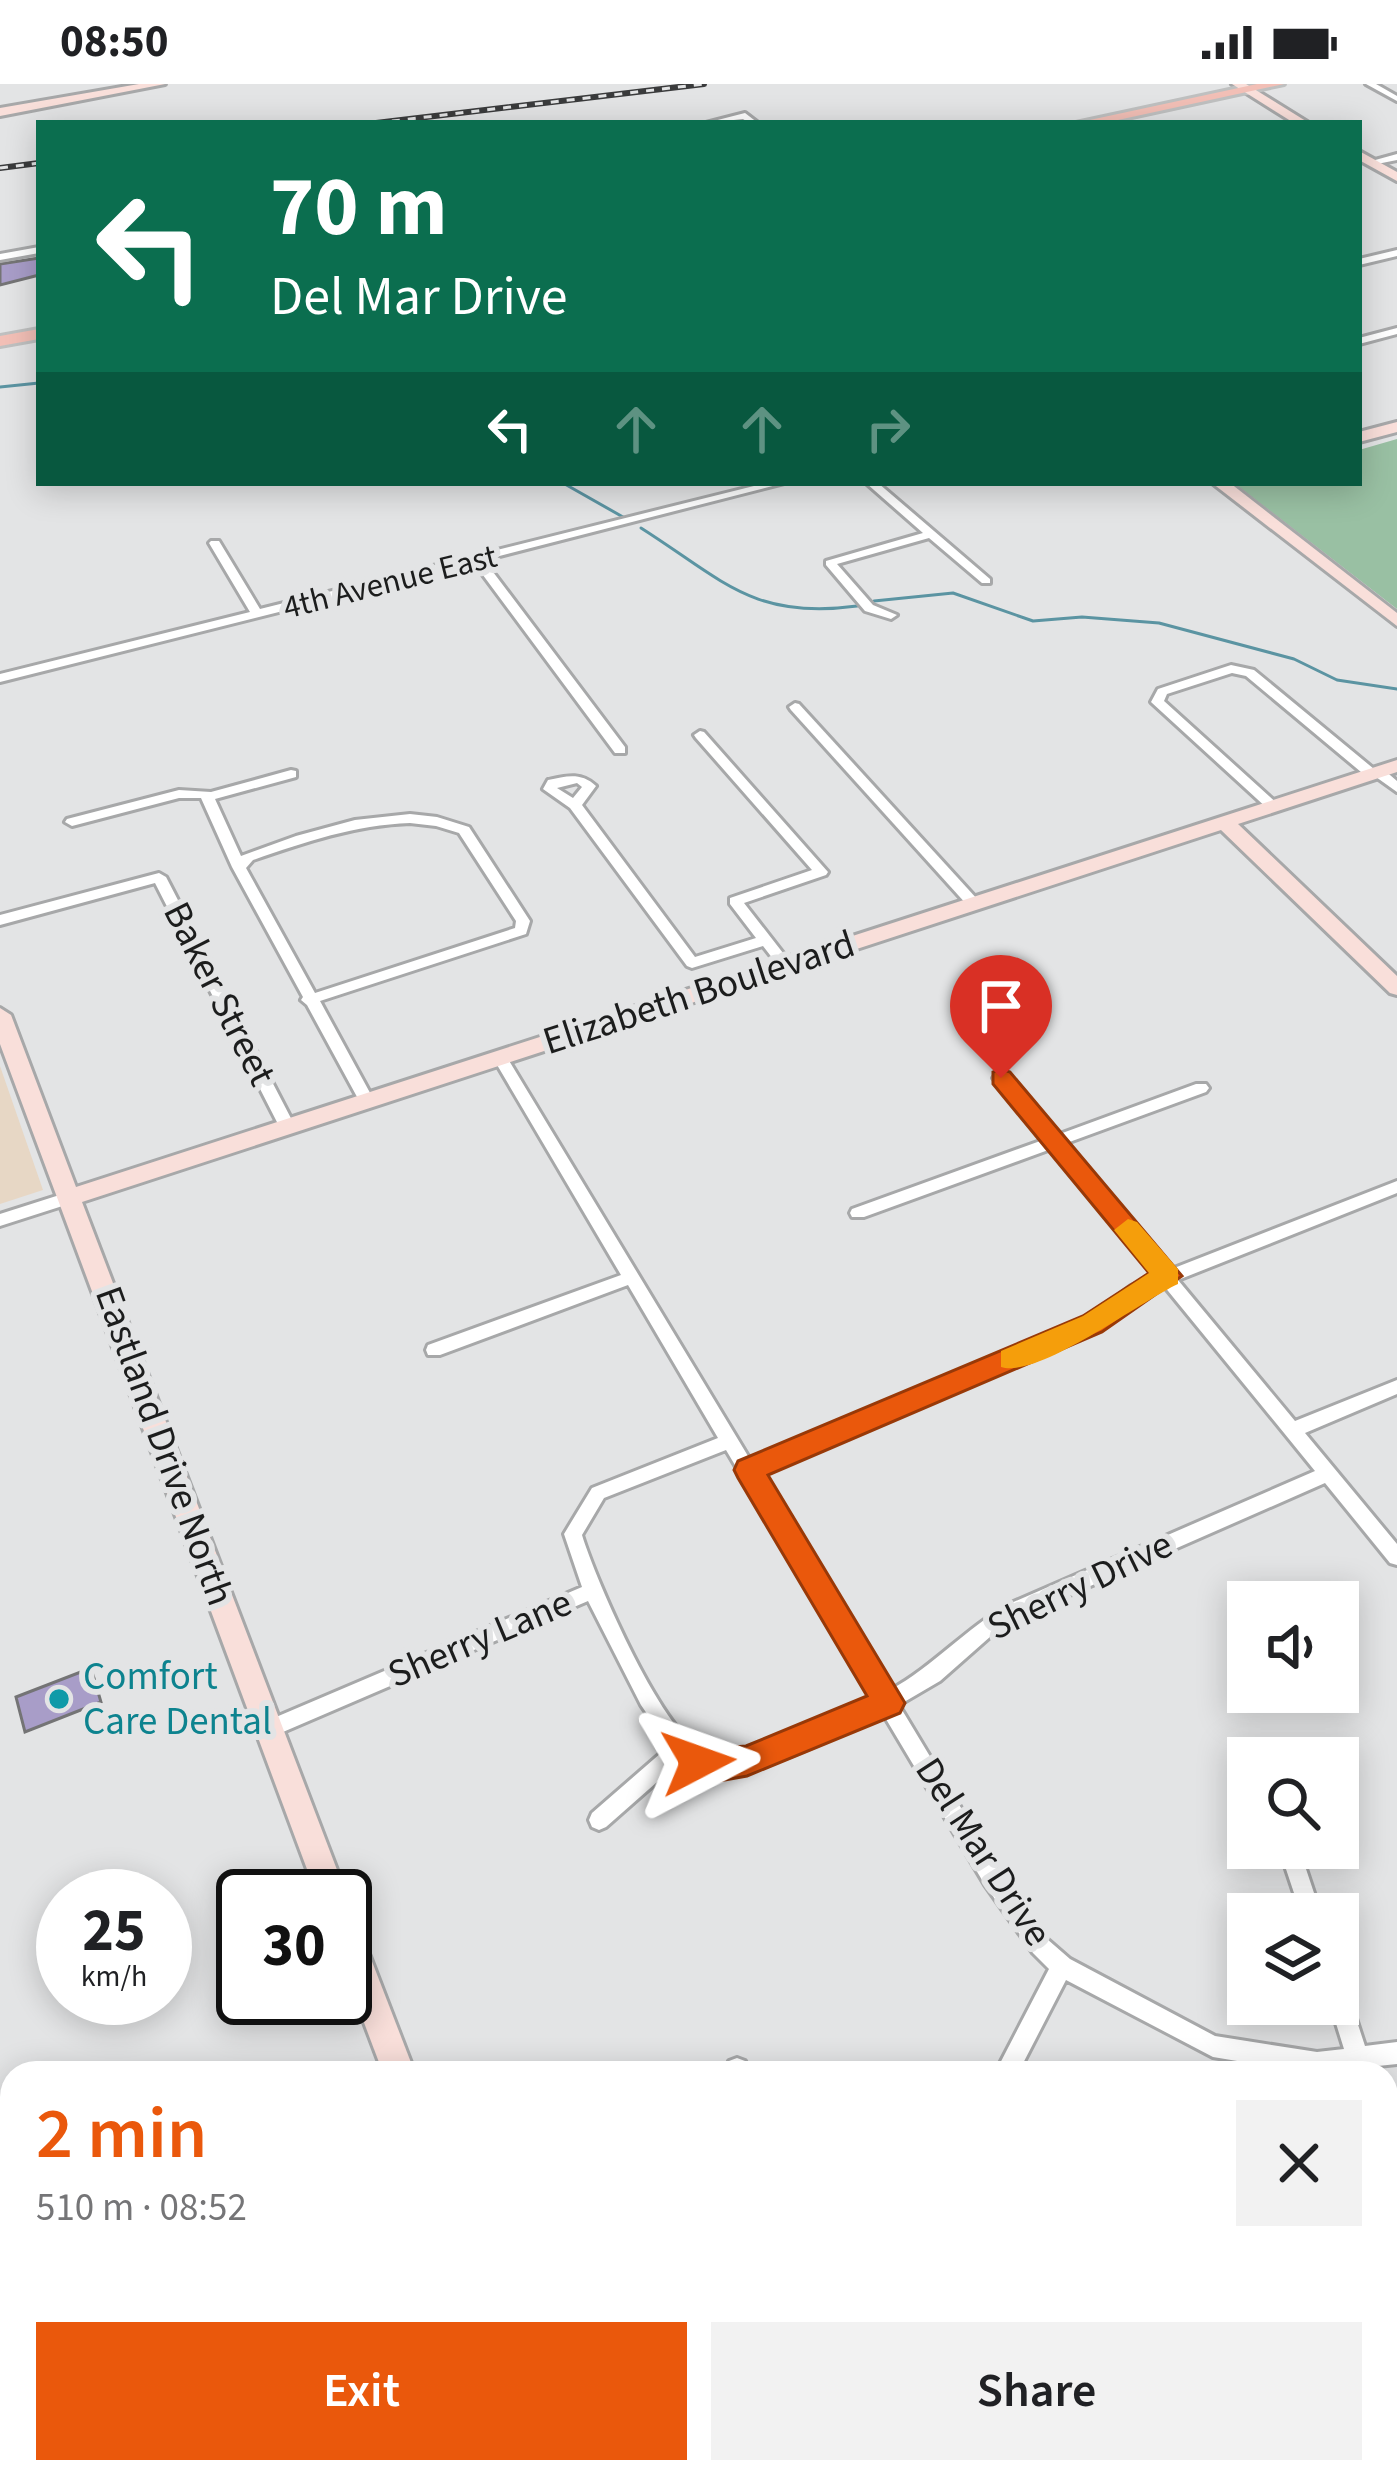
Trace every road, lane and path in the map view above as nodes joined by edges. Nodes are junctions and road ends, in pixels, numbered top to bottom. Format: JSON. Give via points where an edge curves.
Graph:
{"nodes":[{"id":1,"x":160,"y":84,"type":"edge"},
{"id":2,"x":1277,"y":84,"type":"edge"},
{"id":3,"x":1370,"y":84,"type":"edge"},
{"id":4,"x":1243,"y":87,"type":"edge"},
{"id":5,"x":1397,"y":99,"type":"edge"},
{"id":6,"x":2,"y":108,"type":"edge"},
{"id":7,"x":1096,"y":120,"type":"edge"},
{"id":8,"x":1298,"y":120,"type":"edge"},
{"id":9,"x":1397,"y":157,"type":"edge"},
{"id":10,"x":1365,"y":159,"type":"edge"},
{"id":11,"x":1397,"y":177,"type":"edge"},
{"id":12,"x":36,"y":251,"type":"edge"},
{"id":13,"x":1397,"y":253,"type":"edge"},
{"id":14,"x":0,"y":257,"type":"edge"},
{"id":15,"x":1362,"y":261,"type":"edge"},
{"id":16,"x":1397,"y":331,"type":"edge"},
{"id":17,"x":36,"y":335,"type":"edge"},
{"id":18,"x":1362,"y":339,"type":"edge"},
{"id":19,"x":0,"y":341,"type":"edge"},
{"id":20,"x":1397,"y":427,"type":"edge"},
{"id":21,"x":1362,"y":436,"type":"edge"},
{"id":22,"x":767,"y":486,"type":"edge"},
{"id":23,"x":874,"y":486,"type":"edge"},
{"id":24,"x":1224,"y":486,"type":"edge"},
{"id":25,"x":929,"y":535,"type":"junction"},
{"id":26,"x":215,"y":543,"type":"dead end"},
{"id":27,"x":478,"y":560,"type":"junction"},
{"id":28,"x":986,"y":581,"type":"dead end"},
{"id":29,"x":258,"y":615,"type":"junction"},
{"id":30,"x":891,"y":615,"type":"dead end"},
{"id":31,"x":1397,"y":621,"type":"edge"},
{"id":32,"x":0,"y":678,"type":"edge"},
{"id":33,"x":795,"y":707,"type":"dead end"},
{"id":34,"x":700,"y":735,"type":"dead end"},
{"id":35,"x":620,"y":750,"type":"dead end"},
{"id":36,"x":1382,"y":770,"type":"edge"},
{"id":37,"x":291,"y":774,"type":"dead end"},
{"id":38,"x":1397,"y":788,"type":"edge"},
{"id":39,"x":207,"y":797,"type":"junction"},
{"id":40,"x":575,"y":805,"type":"dead end"},
{"id":41,"x":1273,"y":806,"type":"junction"},
{"id":42,"x":72,"y":822,"type":"dead end"},
{"id":43,"x":1224,"y":822,"type":"junction"},
{"id":44,"x":239,"y":867,"type":"junction"},
{"id":45,"x":973,"y":904,"type":"junction"},
{"id":46,"x":0,"y":920,"type":"edge"},
{"id":47,"x":766,"y":940,"type":"junction"},
{"id":48,"x":785,"y":965,"type":"junction"},
{"id":49,"x":1397,"y":988,"type":"edge"},
{"id":50,"x":308,"y":1000,"type":"junction"},
{"id":51,"x":0,"y":1016,"type":"edge"},
{"id":52,"x":500,"y":1058,"type":"junction"},
{"id":53,"x":1001,"y":1078,"type":"dead end"},
{"id":54,"x":1201,"y":1088,"type":"dead end"},
{"id":55,"x":367,"y":1102,"type":"junction"},
{"id":56,"x":288,"y":1128,"type":"junction"},
{"id":57,"x":1054,"y":1143,"type":"junction"},
{"id":58,"x":1390,"y":1190,"type":"edge"},
{"id":59,"x":72,"y":1197,"type":"junction"},
{"id":60,"x":1397,"y":1208,"type":"edge"},
{"id":61,"x":858,"y":1213,"type":"dead end"},
{"id":62,"x":0,"y":1220,"type":"edge"},
{"id":63,"x":1168,"y":1276,"type":"junction"},
{"id":64,"x":630,"y":1278,"type":"junction"},
{"id":65,"x":434,"y":1350,"type":"dead end"},
{"id":66,"x":1397,"y":1387,"type":"edge"},
{"id":67,"x":1293,"y":1430,"type":"junction"},
{"id":68,"x":729,"y":1441,"type":"junction"},
{"id":69,"x":749,"y":1470,"type":"junction"},
{"id":70,"x":1328,"y":1473,"type":"junction"},
{"id":71,"x":1397,"y":1557,"type":"edge"},
{"id":72,"x":594,"y":1590,"type":"junction"},
{"id":73,"x":889,"y":1703,"type":"junction"},
{"id":74,"x":269,"y":1730,"type":"junction"},
{"id":75,"x":681,"y":1748,"type":"junction"},
{"id":76,"x":598,"y":1820,"type":"dead end"},
{"id":77,"x":322,"y":1869,"type":"edge"},
{"id":78,"x":1062,"y":1966,"type":"junction"},
{"id":79,"x":372,"y":2002,"type":"edge"},
{"id":80,"x":1347,"y":2025,"type":"edge"},
{"id":81,"x":1397,"y":2053,"type":"edge"},
{"id":82,"x":1358,"y":2058,"type":"junction"},
{"id":83,"x":394,"y":2061,"type":"edge"},
{"id":84,"x":1012,"y":2061,"type":"edge"},
{"id":85,"x":1305,"y":2061,"type":"edge"},
{"id":86,"x":1333,"y":2061,"type":"edge"}],
"edges":[{"from":1,"to":6,"type":"street"},
{"from":2,"to":4,"type":"main road"},
{"from":3,"to":5,"type":"street"},
{"from":4,"to":7,"type":"main road"},
{"from":4,"to":8,"type":"street"},
{"from":9,"to":10,"type":"street"},
{"from":10,"to":11,"type":"street"},
{"from":12,"to":14,"type":"street"},
{"from":13,"to":15,"type":"street"},
{"from":16,"to":18,"type":"street"},
{"from":17,"to":19,"type":"main road"},
{"from":20,"to":21,"type":"street"},
{"from":22,"to":27,"type":"street","name":"4th Avenue East"},
{"from":23,"to":25,"type":"street"},
{"from":24,"to":31,"type":"street"},
{"from":25,"to":28,"type":"street"},
{"from":25,"to":30,"type":"street","via":[[830,563],[869,608]]},
{"from":26,"to":29,"type":"street"},
{"from":27,"to":29,"type":"street","name":"4th Avenue East"},
{"from":27,"to":35,"type":"street"},
{"from":29,"to":32,"type":"street","name":"4th Avenue East"},
{"from":33,"to":45,"type":"street"},
{"from":34,"to":47,"type":"street","via":[[821,872],[735,901]]},
{"from":36,"to":38,"type":"street"},
{"from":36,"to":41,"type":"street","name":"Elizabeth Boulevard"},
{"from":36,"to":41,"type":"street","via":[[1250,673],[1231,669],[1162,692],[1157,702]]},
{"from":37,"to":39,"type":"street"},
{"from":39,"to":42,"type":"street","via":[[179,794]]},
{"from":39,"to":44,"type":"street"},
{"from":40,"to":47,"type":"street","via":[[692,963]]},
{"from":41,"to":43,"type":"street","name":"Elizabeth Boulevard"},
{"from":43,"to":45,"type":"street","name":"Elizabeth Boulevard"},
{"from":43,"to":49,"type":"street"},
{"from":44,"to":50,"type":"street"},
{"from":44,"to":50,"type":"street","via":[[248,857],[380,818],[425,820],[464,830],[523,921],[514,936]]},
{"from":45,"to":48,"type":"street","name":"Elizabeth Boulevard"},
{"from":46,"to":56,"type":"street","name":"Baker Street","via":[[158,877]]},
{"from":47,"to":48,"type":"street"},
{"from":48,"to":52,"type":"street","name":"Elizabeth Boulevard"},
{"from":50,"to":55,"type":"street"},
{"from":51,"to":59,"type":"street","name":"Eastland Drive North"},
{"from":52,"to":55,"type":"street","name":"Elizabeth Boulevard"},
{"from":52,"to":64,"type":"street","name":"Del Mar Drive"},
{"from":53,"to":57,"type":"street"},
{"from":54,"to":57,"type":"street"},
{"from":55,"to":56,"type":"street","name":"Elizabeth Boulevard"},
{"from":56,"to":59,"type":"street","name":"Elizabeth Boulevard"},
{"from":57,"to":61,"type":"street"},
{"from":57,"to":63,"type":"street"},
{"from":58,"to":60,"type":"street"},
{"from":58,"to":63,"type":"street"},
{"from":59,"to":62,"type":"street","name":"Elizabeth Boulevard"},
{"from":59,"to":74,"type":"street","name":"Eastland Drive North"},
{"from":63,"to":67,"type":"street"},
{"from":63,"to":69,"type":"street","via":[[1093,1324]]},
{"from":64,"to":65,"type":"street"},
{"from":64,"to":68,"type":"street","name":"Del Mar Drive"},
{"from":66,"to":67,"type":"street"},
{"from":67,"to":70,"type":"street"},
{"from":68,"to":69,"type":"street","name":"Del Mar Drive"},
{"from":68,"to":72,"type":"street","name":"Sherry Lane","via":[[598,1493],[573,1534]]},
{"from":69,"to":73,"type":"street","name":"Del Mar Drive"},
{"from":70,"to":71,"type":"street"},
{"from":70,"to":73,"type":"street","name":"Sherry Drive","via":[[1005,1615]]},
{"from":72,"to":74,"type":"street","name":"Sherry Lane"},
{"from":72,"to":75,"type":"street"},
{"from":73,"to":75,"type":"street","name":"Sherry Drive","via":[[747,1761],[714,1767]]},
{"from":73,"to":78,"type":"street","name":"Del Mar Drive","via":[[992,1878]]},
{"from":74,"to":77,"type":"street","name":"Eastland Drive North"},
{"from":75,"to":76,"type":"street"},
{"from":78,"to":84,"type":"street"},
{"from":78,"to":85,"type":"street","name":"Del Mar Drive","via":[[1214,2046]]},
{"from":79,"to":83,"type":"street"},
{"from":80,"to":82,"type":"street"},
{"from":81,"to":82,"type":"street","name":"Del Mar Drive"},
{"from":82,"to":86,"type":"street","name":"Del Mar Drive"}]}
